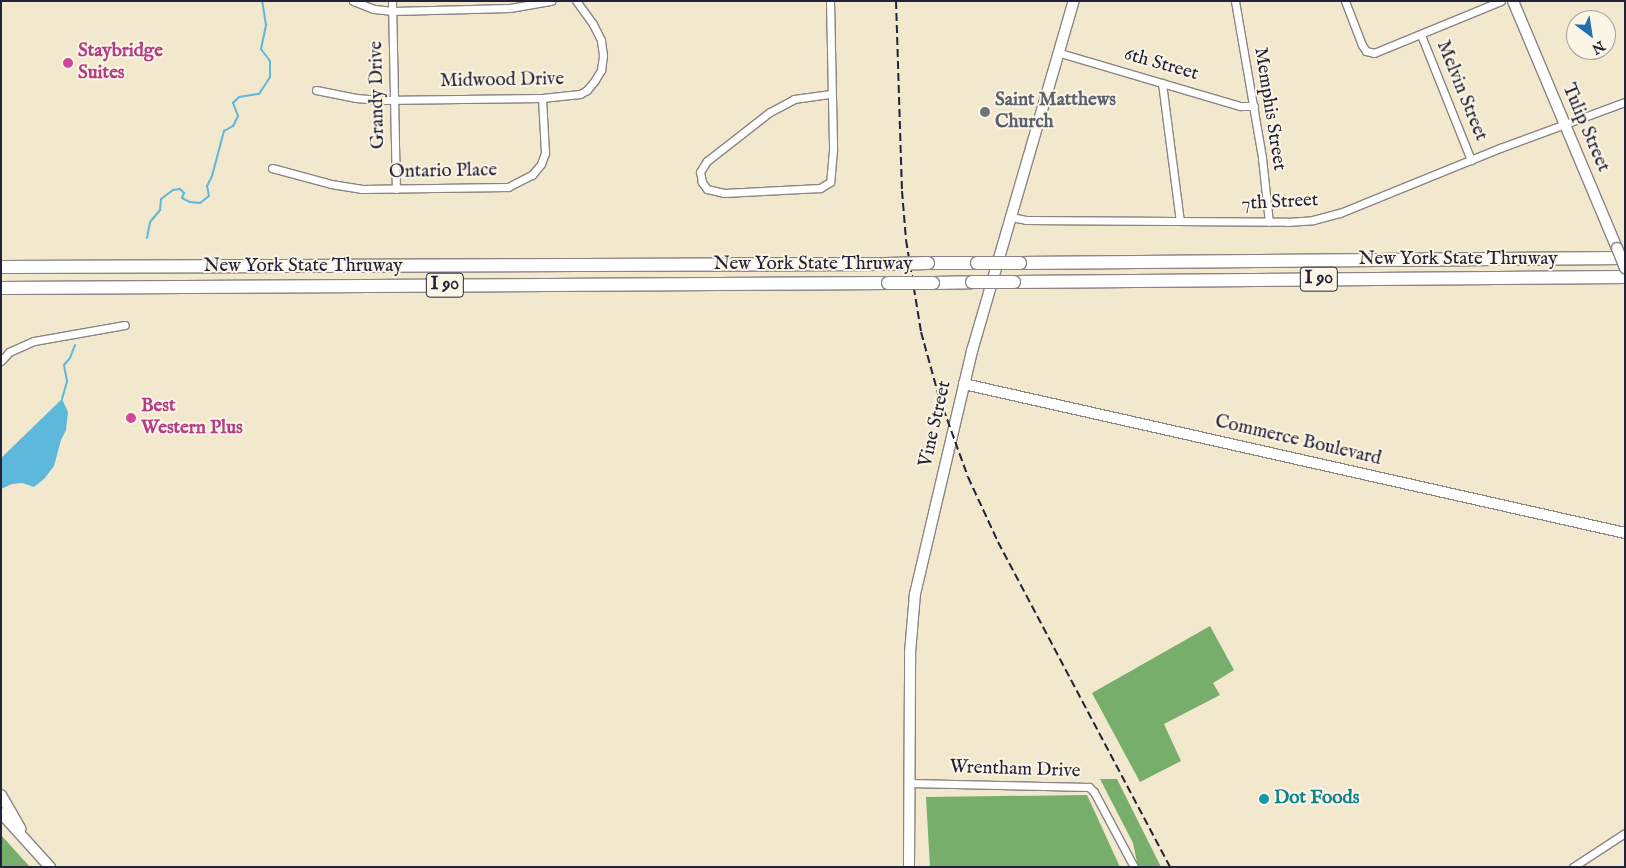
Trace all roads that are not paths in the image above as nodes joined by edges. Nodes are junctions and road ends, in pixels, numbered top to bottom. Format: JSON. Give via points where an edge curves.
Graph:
{"nodes":[{"id":1,"x":352,"y":1,"type":"edge"},
{"id":2,"x":392,"y":1,"type":"edge"},
{"id":3,"x":551,"y":1,"type":"edge"},
{"id":4,"x":576,"y":1,"type":"edge"},
{"id":5,"x":830,"y":1,"type":"edge"},
{"id":6,"x":1074,"y":1,"type":"edge"},
{"id":7,"x":1234,"y":1,"type":"edge"},
{"id":8,"x":1345,"y":1,"type":"edge"},
{"id":9,"x":1501,"y":1,"type":"edge"},
{"id":10,"x":1512,"y":1,"type":"edge"},
{"id":11,"x":472,"y":5,"type":"edge"},
{"id":12,"x":393,"y":11,"type":"junction"},
{"id":13,"x":1420,"y":35,"type":"junction"},
{"id":14,"x":1060,"y":53,"type":"junction"},
{"id":15,"x":1162,"y":82,"type":"junction"},
{"id":16,"x":316,"y":90,"type":"dead end"},
{"id":17,"x":831,"y":94,"type":"junction"},
{"id":18,"x":542,"y":98,"type":"junction"},
{"id":19,"x":395,"y":99,"type":"junction"},
{"id":20,"x":1625,"y":102,"type":"edge"},
{"id":21,"x":1254,"y":106,"type":"junction"},
{"id":22,"x":1564,"y":125,"type":"junction"},
{"id":23,"x":1471,"y":160,"type":"junction"},
{"id":24,"x":272,"y":168,"type":"dead end"},
{"id":25,"x":396,"y":189,"type":"junction"},
{"id":26,"x":1011,"y":217,"type":"junction"},
{"id":27,"x":1180,"y":221,"type":"junction"},
{"id":28,"x":1269,"y":222,"type":"junction"},
{"id":29,"x":1621,"y":253,"type":"edge"},
{"id":30,"x":1,"y":267,"type":"edge"},
{"id":31,"x":1625,"y":268,"type":"edge"},
{"id":32,"x":1625,"y":277,"type":"edge"},
{"id":33,"x":1,"y":288,"type":"edge"},
{"id":34,"x":125,"y":325,"type":"dead end"},
{"id":35,"x":1,"y":361,"type":"edge"},
{"id":36,"x":964,"y":384,"type":"junction"},
{"id":37,"x":1625,"y":532,"type":"edge"},
{"id":38,"x":909,"y":782,"type":"junction"},
{"id":39,"x":1,"y":795,"type":"edge"},
{"id":40,"x":1,"y":813,"type":"edge"},
{"id":41,"x":1625,"y":833,"type":"edge"},
{"id":42,"x":27,"y":841,"type":"junction"},
{"id":43,"x":50,"y":867,"type":"edge"},
{"id":44,"x":909,"y":867,"type":"edge"},
{"id":45,"x":1134,"y":867,"type":"edge"},
{"id":46,"x":1573,"y":867,"type":"edge"}],
"edges":[{"from":1,"to":12,"type":"street","via":[[374,9]]},
{"from":2,"to":12,"type":"street","name":"Grandy Drive"},
{"from":3,"to":11,"type":"street","via":[[510,8]]},
{"from":4,"to":18,"type":"street","name":"Midwood Drive","via":[[601,40],[601,70],[587,90],[580,94]]},
{"from":5,"to":17,"type":"street"},
{"from":6,"to":14,"type":"street","name":"Vine Street"},
{"from":7,"to":21,"type":"street","name":"Memphis Street"},
{"from":8,"to":13,"type":"street","via":[[1366,51],[1374,53]]},
{"from":9,"to":13,"type":"street"},
{"from":10,"to":22,"type":"street","name":"Tulip Street"},
{"from":11,"to":12,"type":"street"},
{"from":12,"to":19,"type":"street","name":"Grandy Drive"},
{"from":13,"to":23,"type":"street","name":"Melvin Street"},
{"from":14,"to":15,"type":"street","name":"6th Street"},
{"from":14,"to":26,"type":"street","name":"Vine Street"},
{"from":15,"to":21,"type":"street","name":"6th Street","via":[[1240,106]]},
{"from":15,"to":27,"type":"street"},
{"from":16,"to":19,"type":"street","name":"Midwood Drive","via":[[356,98]]},
{"from":17,"to":17,"type":"street","via":[[830,182],[824,186],[724,193],[708,189],[702,182],[700,172],[707,161],[770,112],[794,98]]},
{"from":18,"to":19,"type":"street","name":"Midwood Drive"},
{"from":18,"to":25,"type":"street","name":"Ontario Place","via":[[545,152],[532,175],[508,187]]},
{"from":19,"to":25,"type":"street","name":"Grandy Drive"},
{"from":20,"to":22,"type":"street","name":"7th Street"},
{"from":21,"to":28,"type":"street","name":"Memphis Street"},
{"from":22,"to":23,"type":"street","name":"7th Street"},
{"from":22,"to":29,"type":"street","name":"Tulip Street"},
{"from":23,"to":28,"type":"street","name":"7th Street","via":[[1340,213],[1313,220]]},
{"from":24,"to":25,"type":"street","name":"Ontario Place","via":[[331,184],[361,189]]},
{"from":26,"to":27,"type":"street","name":"7th Street","via":[[1026,220]]},
{"from":26,"to":36,"type":"street","name":"Vine Street"},
{"from":27,"to":28,"type":"street","name":"7th Street"},
{"from":29,"to":30,"type":"highway","name":"New York State Thruway","number":"I 90","bridge":true,"via":[[1020,263]]},
{"from":29,"to":31,"type":"street","name":"Tulip Street","bridge":true},
{"from":32,"to":33,"type":"highway","name":"New York State Thruway","number":"I 90","bridge":true},
{"from":34,"to":35,"type":"street","via":[[34,341],[9,352]]},
{"from":36,"to":37,"type":"street","name":"Commerce Boulevard"},
{"from":36,"to":38,"type":"street","name":"Vine Street","via":[[915,594],[910,653]]},
{"from":38,"to":44,"type":"street","name":"Vine Street"},
{"from":38,"to":45,"type":"street","name":"Wrentham Drive","via":[[1089,787]]},
{"from":39,"to":42,"type":"street"},
{"from":40,"to":42,"type":"street"},
{"from":41,"to":46,"type":"street"},
{"from":42,"to":43,"type":"street"}]}
